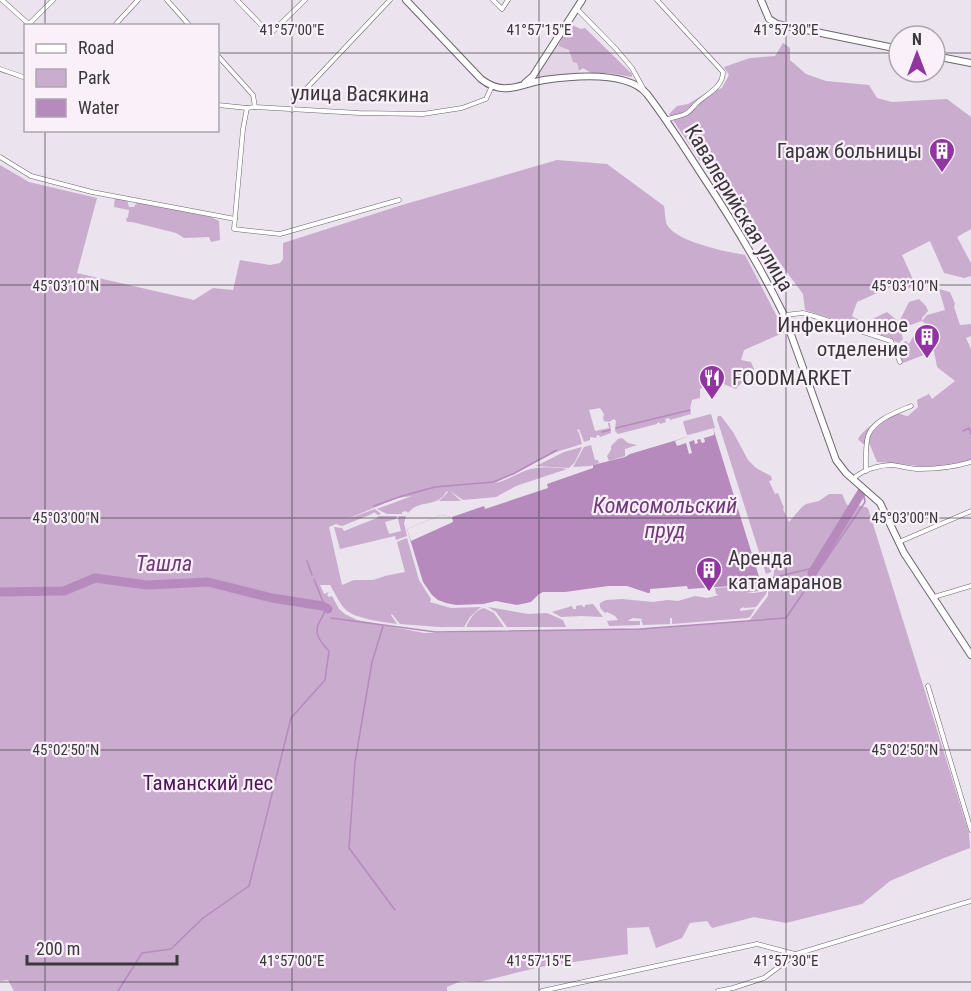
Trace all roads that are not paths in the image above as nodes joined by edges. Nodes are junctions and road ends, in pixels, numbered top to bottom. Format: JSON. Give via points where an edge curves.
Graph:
{"nodes":[{"id":1,"x":2,"y":0,"type":"edge"},
{"id":2,"x":53,"y":0,"type":"edge"},
{"id":3,"x":138,"y":0,"type":"edge"},
{"id":4,"x":167,"y":0,"type":"edge"},
{"id":5,"x":237,"y":0,"type":"edge"},
{"id":6,"x":305,"y":0,"type":"edge"},
{"id":7,"x":390,"y":0,"type":"edge"},
{"id":8,"x":406,"y":0,"type":"edge"},
{"id":9,"x":492,"y":0,"type":"edge"},
{"id":10,"x":508,"y":0,"type":"edge"},
{"id":11,"x":582,"y":0,"type":"edge"},
{"id":12,"x":657,"y":0,"type":"edge"},
{"id":13,"x":760,"y":0,"type":"edge"},
{"id":14,"x":577,"y":8,"type":"junction"},
{"id":15,"x":29,"y":24,"type":"edge"},
{"id":16,"x":31,"y":24,"type":"edge"},
{"id":17,"x":116,"y":24,"type":"edge"},
{"id":18,"x":188,"y":24,"type":"edge"},
{"id":19,"x":887,"y":47,"type":"edge"},
{"id":20,"x":219,"y":57,"type":"edge"},
{"id":21,"x":947,"y":58,"type":"edge"},
{"id":22,"x":971,"y":63,"type":"edge"},
{"id":23,"x":0,"y":69,"type":"edge"},
{"id":24,"x":24,"y":77,"type":"edge"},
{"id":25,"x":522,"y":85,"type":"junction"},
{"id":26,"x":494,"y":87,"type":"junction"},
{"id":27,"x":644,"y":90,"type":"junction"},
{"id":28,"x":219,"y":105,"type":"edge"},
{"id":29,"x":255,"y":107,"type":"junction"},
{"id":30,"x":247,"y":108,"type":"junction"},
{"id":31,"x":292,"y":110,"type":"junction"},
{"id":32,"x":666,"y":120,"type":"junction"},
{"id":33,"x":0,"y":157,"type":"edge"},
{"id":34,"x":399,"y":200,"type":"dead end"},
{"id":35,"x":235,"y":219,"type":"junction"},
{"id":36,"x":784,"y":315,"type":"junction"},
{"id":37,"x":900,"y":362,"type":"dead end"},
{"id":38,"x":911,"y":406,"type":"dead end"},
{"id":39,"x":971,"y":462,"type":"edge"},
{"id":40,"x":866,"y":471,"type":"junction"},
{"id":41,"x":853,"y":479,"type":"junction"},
{"id":42,"x":971,"y":511,"type":"edge"},
{"id":43,"x":898,"y":542,"type":"junction"},
{"id":44,"x":971,"y":586,"type":"edge"},
{"id":45,"x":933,"y":598,"type":"junction"},
{"id":46,"x":971,"y":655,"type":"edge"},
{"id":47,"x":928,"y":686,"type":"dead end"},
{"id":48,"x":971,"y":830,"type":"edge"},
{"id":49,"x":971,"y":901,"type":"edge"},
{"id":50,"x":796,"y":954,"type":"junction"},
{"id":51,"x":542,"y":991,"type":"edge"},
{"id":52,"x":718,"y":991,"type":"edge"}],
"edges":[{"from":1,"to":15,"type":"street"},
{"from":2,"to":16,"type":"street"},
{"from":3,"to":17,"type":"street"},
{"from":4,"to":18,"type":"street"},
{"from":5,"to":6,"type":"street","via":[[270,34]]},
{"from":7,"to":31,"type":"street","via":[[306,89]]},
{"from":8,"to":26,"type":"street","via":[[481,79]]},
{"from":9,"to":10,"type":"street","via":[[502,9]]},
{"from":11,"to":14,"type":"street"},
{"from":12,"to":32,"type":"street","via":[[724,76],[688,113]]},
{"from":13,"to":19,"type":"street","via":[[777,24]]},
{"from":14,"to":25,"type":"street"},
{"from":14,"to":27,"type":"street","name":"Кавалерийская улица","via":[[632,68]]},
{"from":20,"to":29,"type":"street","via":[[253,95]]},
{"from":21,"to":22,"type":"street"},
{"from":23,"to":24,"type":"street"},
{"from":25,"to":26,"type":"street"},
{"from":25,"to":27,"type":"street","via":[[608,77]]},
{"from":26,"to":31,"type":"street","name":"улица Васякина","via":[[486,99],[443,112]]},
{"from":27,"to":32,"type":"street","name":"Кавалерийская улица"},
{"from":28,"to":30,"type":"street","name":"улица Васякина"},
{"from":29,"to":30,"type":"street","name":"улица Васякина"},
{"from":29,"to":31,"type":"street","name":"улица Васякина"},
{"from":30,"to":35,"type":"street"},
{"from":32,"to":36,"type":"street","name":"Кавалерийская улица","via":[[736,226]]},
{"from":33,"to":35,"type":"street","via":[[31,176],[92,192]]},
{"from":34,"to":35,"type":"street","via":[[280,234],[234,229]]},
{"from":36,"to":37,"type":"street","via":[[803,313],[891,341]]},
{"from":36,"to":41,"type":"street","name":"Кавалерийская улица","via":[[832,451],[840,467]]},
{"from":38,"to":40,"type":"street","via":[[871,428]]},
{"from":39,"to":40,"type":"street","via":[[917,469],[894,465]]},
{"from":40,"to":41,"type":"street"},
{"from":41,"to":43,"type":"street","name":"Кавалерийская улица","via":[[880,503]]},
{"from":42,"to":43,"type":"street"},
{"from":43,"to":45,"type":"street","name":"Кавалерийская улица"},
{"from":44,"to":45,"type":"street"},
{"from":45,"to":46,"type":"street","name":"Кавалерийская улица"},
{"from":47,"to":48,"type":"street"},
{"from":49,"to":50,"type":"street"},
{"from":50,"to":51,"type":"street","via":[[757,944]]},
{"from":50,"to":52,"type":"street","via":[[764,978]]}]}
